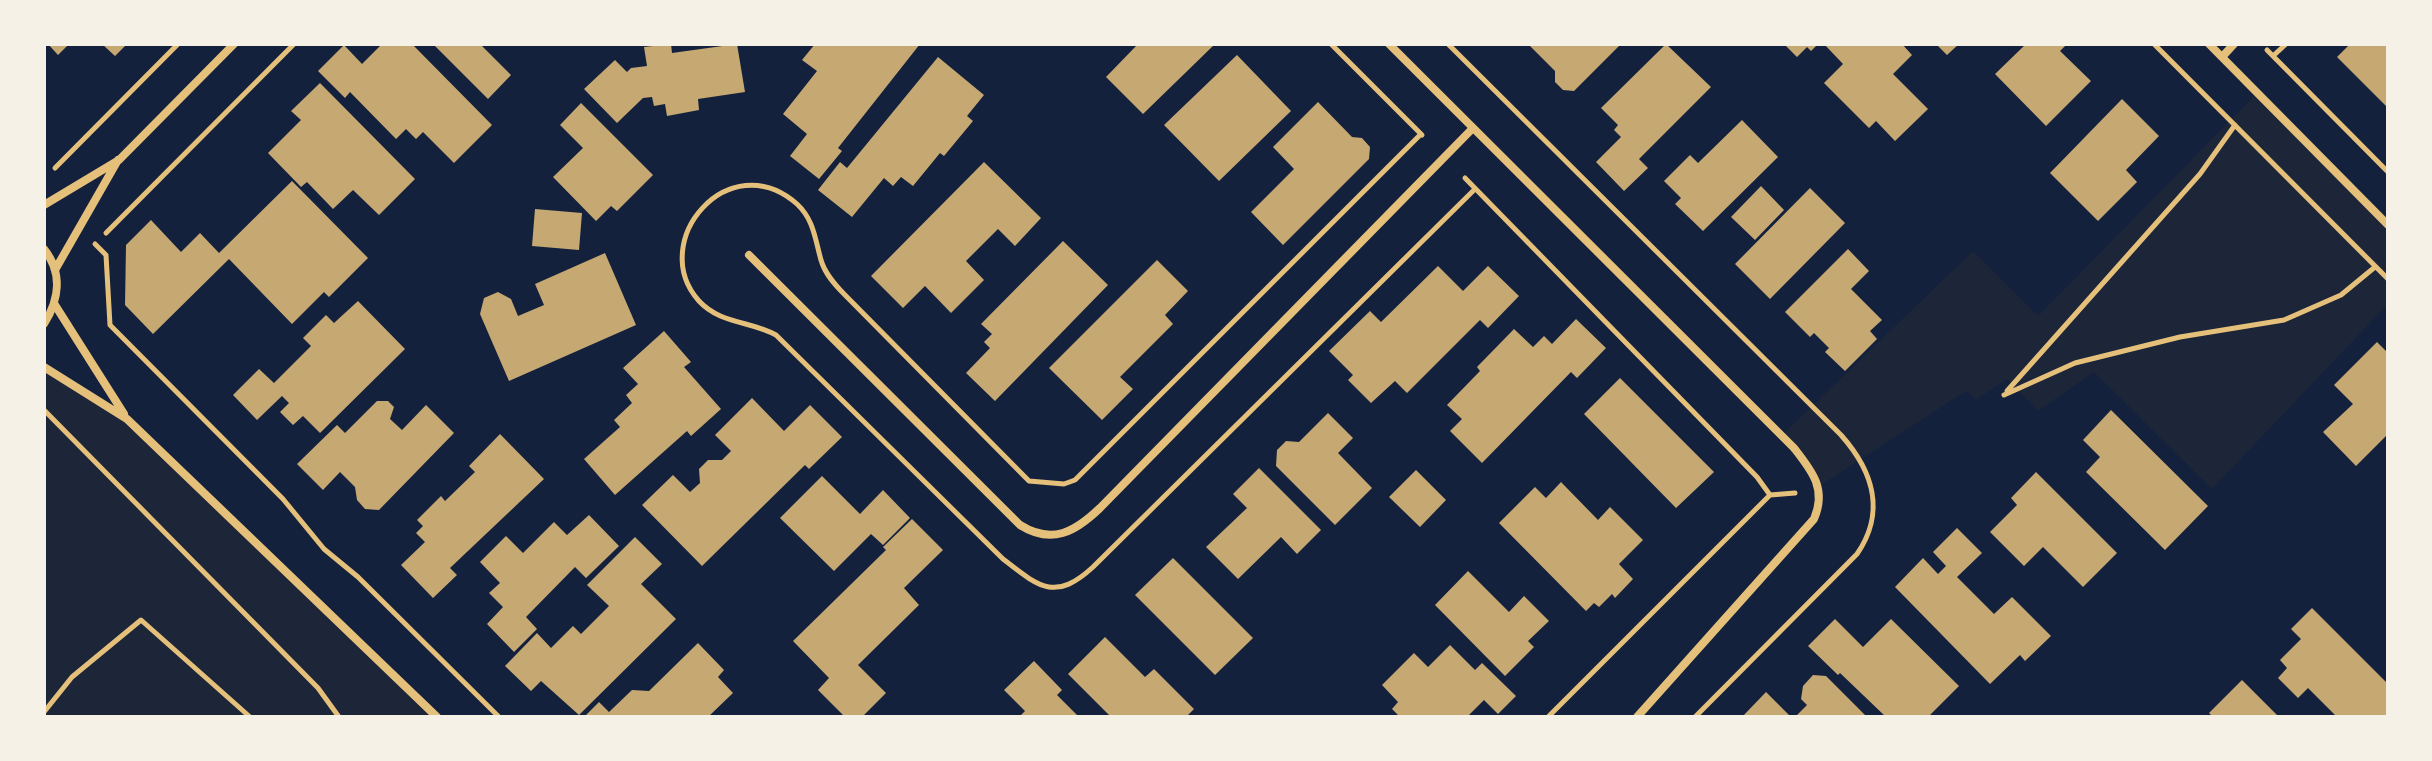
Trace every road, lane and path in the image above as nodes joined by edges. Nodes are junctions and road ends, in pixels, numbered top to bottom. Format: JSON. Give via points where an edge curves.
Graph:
{"nodes":[{"id":1,"x":178,"y":44,"type":"edge"},
{"id":2,"x":234,"y":44,"type":"edge"},
{"id":3,"x":294,"y":44,"type":"edge"},
{"id":4,"x":1331,"y":44,"type":"edge"},
{"id":5,"x":1389,"y":44,"type":"edge"},
{"id":6,"x":2154,"y":44,"type":"edge"},
{"id":7,"x":2209,"y":44,"type":"edge"},
{"id":8,"x":2234,"y":44,"type":"edge"},
{"id":9,"x":2286,"y":44,"type":"edge"},
{"id":10,"x":2267,"y":50,"type":"dead end"},
{"id":11,"x":2273,"y":56,"type":"junction"},
{"id":12,"x":2222,"y":57,"type":"junction"},
{"id":13,"x":2235,"y":125,"type":"junction"},
{"id":14,"x":1473,"y":128,"type":"junction"},
{"id":15,"x":1421,"y":134,"type":"junction"},
{"id":16,"x":1428,"y":141,"type":"dead end"},
{"id":17,"x":119,"y":160,"type":"junction"},
{"id":18,"x":2388,"y":172,"type":"edge"},
{"id":19,"x":45,"y":174,"type":"edge"},
{"id":20,"x":1465,"y":178,"type":"dead end"},
{"id":21,"x":1475,"y":189,"type":"junction"},
{"id":22,"x":44,"y":205,"type":"edge"},
{"id":23,"x":2388,"y":225,"type":"edge"},
{"id":24,"x":86,"y":235,"type":"dead end"},
{"id":25,"x":95,"y":244,"type":"junction"},
{"id":26,"x":44,"y":249,"type":"edge"},
{"id":27,"x":749,"y":255,"type":"dead end"},
{"id":28,"x":2375,"y":267,"type":"junction"},
{"id":29,"x":55,"y":270,"type":"junction"},
{"id":30,"x":2388,"y":279,"type":"edge"},
{"id":31,"x":55,"y":305,"type":"junction"},
{"id":32,"x":44,"y":324,"type":"edge"},
{"id":33,"x":44,"y":367,"type":"edge"},
{"id":34,"x":44,"y":410,"type":"edge"},
{"id":35,"x":127,"y":419,"type":"junction"},
{"id":36,"x":1820,"y":492,"type":"junction"},
{"id":37,"x":1770,"y":495,"type":"junction"},
{"id":38,"x":44,"y":712,"type":"edge"},
{"id":39,"x":250,"y":717,"type":"edge"},
{"id":40,"x":339,"y":717,"type":"edge"},
{"id":41,"x":437,"y":717,"type":"edge"},
{"id":42,"x":499,"y":717,"type":"edge"},
{"id":43,"x":1548,"y":717,"type":"edge"},
{"id":44,"x":1637,"y":717,"type":"edge"}],
"edges":[{"from":1,"to":19,"type":"path"},
{"from":2,"to":17,"type":"street"},
{"from":3,"to":25,"type":"path"},
{"from":4,"to":15,"type":"path"},
{"from":5,"to":14,"type":"street"},
{"from":6,"to":13,"type":"path"},
{"from":7,"to":12,"type":"street"},
{"from":8,"to":12,"type":"street"},
{"from":9,"to":11,"type":"path"},
{"from":10,"to":11,"type":"path"},
{"from":11,"to":18,"type":"path"},
{"from":12,"to":23,"type":"street"},
{"from":13,"to":28,"type":"path"},
{"from":13,"to":28,"type":"path","via":[[2200,174],[2004,395],[2075,363],[2180,337],[2284,320],[2341,295]]},
{"from":14,"to":27,"type":"street","via":[[1100,508],[1057,535],[1040,535],[1020,525]]},
{"from":14,"to":36,"type":"street","via":[[1794,448]]},
{"from":15,"to":16,"type":"path"},
{"from":15,"to":21,"type":"path","via":[[1075,480],[1064,484],[1029,481],[845,295],[827,273],[807,216],[781,194],[750,183],[716,196],[690,224],[683,270],[697,300],[711,312],[776,335],[1003,559],[1038,584],[1058,588],[1093,567]]},
{"from":17,"to":22,"type":"street"},
{"from":17,"to":29,"type":"street"},
{"from":20,"to":21,"type":"path"},
{"from":21,"to":37,"type":"path"},
{"from":24,"to":25,"type":"path"},
{"from":25,"to":42,"type":"path","via":[[106,255],[110,325],[283,499],[324,549]]},
{"from":26,"to":29,"type":"street"},
{"from":28,"to":30,"type":"path"},
{"from":29,"to":31,"type":"street"},
{"from":31,"to":32,"type":"street"},
{"from":31,"to":35,"type":"street"},
{"from":33,"to":35,"type":"street"},
{"from":34,"to":40,"type":"path","via":[[318,688]]},
{"from":35,"to":41,"type":"street"},
{"from":36,"to":37,"type":"path"},
{"from":36,"to":44,"type":"street","via":[[1814,519]]},
{"from":37,"to":43,"type":"path"},
{"from":38,"to":39,"type":"path","via":[[72,677],[141,620]]}]}
